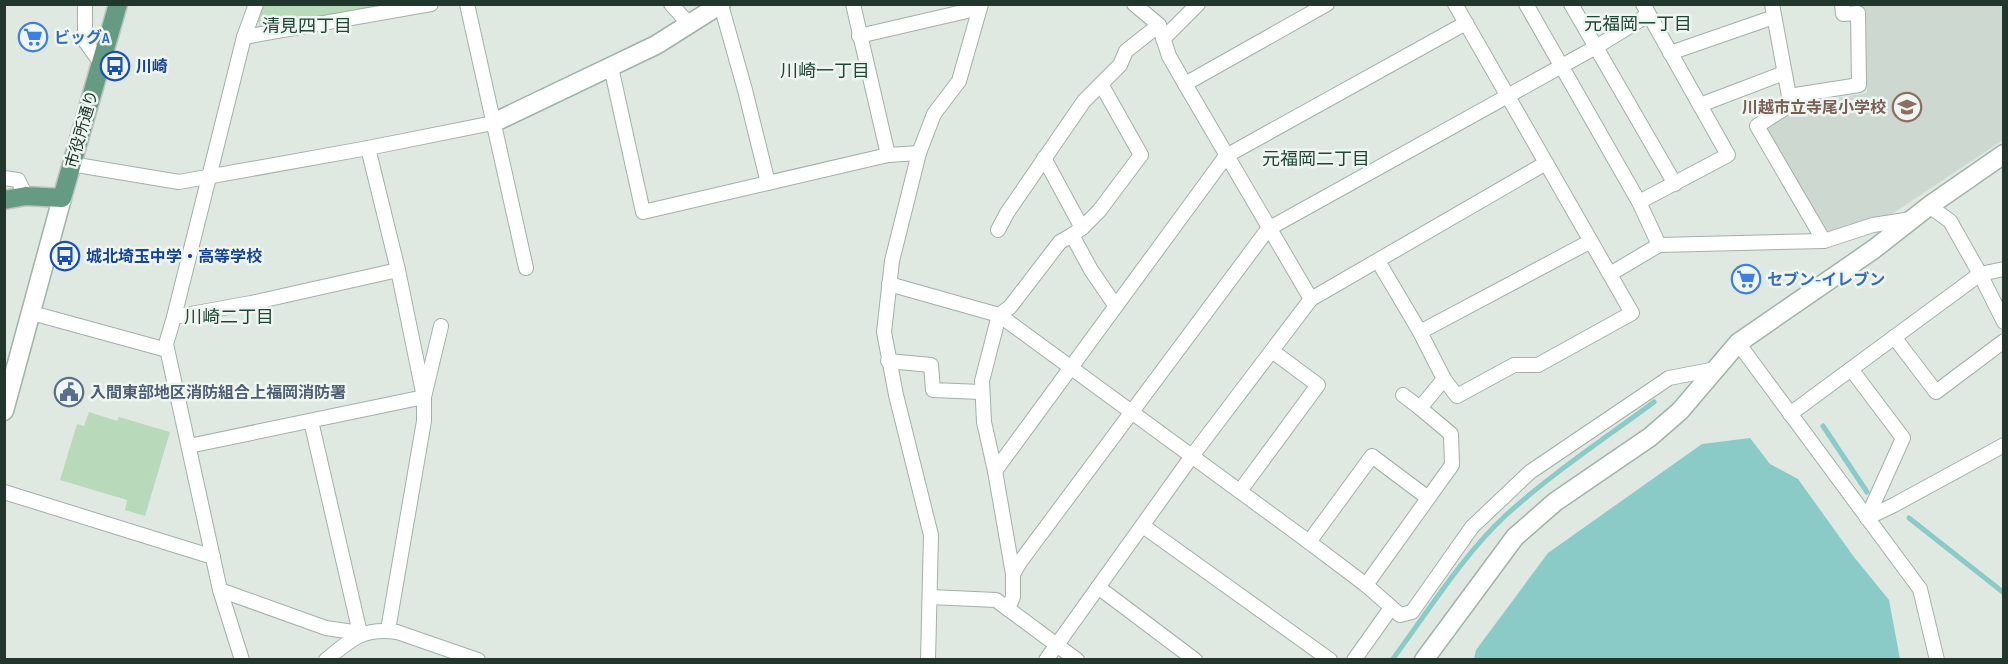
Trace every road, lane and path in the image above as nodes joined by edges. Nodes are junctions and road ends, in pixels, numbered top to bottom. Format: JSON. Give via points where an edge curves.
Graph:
{"nodes":[{"id":1,"x":86,"y":4,"type":"edge"},
{"id":2,"x":118,"y":4,"type":"edge"},
{"id":3,"x":256,"y":4,"type":"edge"},
{"id":4,"x":431,"y":4,"type":"edge"},
{"id":5,"x":466,"y":4,"type":"edge"},
{"id":6,"x":671,"y":4,"type":"edge"},
{"id":7,"x":853,"y":4,"type":"edge"},
{"id":8,"x":1134,"y":4,"type":"edge"},
{"id":9,"x":1198,"y":4,"type":"edge"},
{"id":10,"x":1327,"y":4,"type":"edge"},
{"id":11,"x":1455,"y":4,"type":"edge"},
{"id":12,"x":1526,"y":4,"type":"edge"},
{"id":13,"x":1571,"y":4,"type":"edge"},
{"id":14,"x":1842,"y":4,"type":"edge"},
{"id":15,"x":721,"y":5,"type":"edge"},
{"id":16,"x":980,"y":6,"type":"edge"},
{"id":17,"x":1646,"y":10,"type":"edge"},
{"id":18,"x":1773,"y":11,"type":"edge"},
{"id":19,"x":1466,"y":22,"type":"junction"},
{"id":20,"x":689,"y":24,"type":"junction"},
{"id":21,"x":1160,"y":25,"type":"junction"},
{"id":22,"x":859,"y":36,"type":"junction"},
{"id":23,"x":244,"y":37,"type":"junction"},
{"id":24,"x":1163,"y":39,"type":"junction"},
{"id":25,"x":1596,"y":47,"type":"junction"},
{"id":26,"x":1670,"y":53,"type":"junction"},
{"id":27,"x":100,"y":62,"type":"junction"},
{"id":28,"x":1560,"y":66,"type":"junction"},
{"id":29,"x":611,"y":67,"type":"junction"},
{"id":30,"x":1784,"y":73,"type":"junction"},
{"id":31,"x":1101,"y":84,"type":"junction"},
{"id":32,"x":1185,"y":84,"type":"junction"},
{"id":33,"x":1508,"y":96,"type":"junction"},
{"id":34,"x":1789,"y":96,"type":"junction"},
{"id":35,"x":1700,"y":105,"type":"junction"},
{"id":36,"x":493,"y":123,"type":"junction"},
{"id":37,"x":368,"y":148,"type":"junction"},
{"id":38,"x":919,"y":153,"type":"junction"},
{"id":39,"x":2004,"y":154,"type":"edge"},
{"id":40,"x":888,"y":155,"type":"junction"},
{"id":41,"x":1226,"y":156,"type":"junction"},
{"id":42,"x":1044,"y":158,"type":"junction"},
{"id":43,"x":1546,"y":163,"type":"junction"},
{"id":44,"x":71,"y":164,"type":"junction"},
{"id":45,"x":210,"y":177,"type":"junction"},
{"id":46,"x":4,"y":178,"type":"edge"},
{"id":47,"x":768,"y":183,"type":"junction"},
{"id":48,"x":1675,"y":184,"type":"junction"},
{"id":49,"x":26,"y":196,"type":"junction"},
{"id":50,"x":62,"y":198,"type":"junction"},
{"id":51,"x":4,"y":200,"type":"edge"},
{"id":52,"x":1639,"y":202,"type":"junction"},
{"id":53,"x":1929,"y":206,"type":"junction"},
{"id":54,"x":1912,"y":219,"type":"junction"},
{"id":55,"x":1268,"y":229,"type":"junction"},
{"id":56,"x":998,"y":230,"type":"dead end"},
{"id":57,"x":1077,"y":232,"type":"junction"},
{"id":58,"x":1591,"y":241,"type":"junction"},
{"id":59,"x":1824,"y":241,"type":"junction"},
{"id":60,"x":1659,"y":244,"type":"junction"},
{"id":61,"x":1378,"y":261,"type":"junction"},
{"id":62,"x":526,"y":268,"type":"dead end"},
{"id":63,"x":2004,"y":269,"type":"edge"},
{"id":64,"x":398,"y":270,"type":"junction"},
{"id":65,"x":1980,"y":273,"type":"junction"},
{"id":66,"x":1610,"y":274,"type":"junction"},
{"id":67,"x":889,"y":284,"type":"junction"},
{"id":68,"x":1311,"y":299,"type":"junction"},
{"id":69,"x":1115,"y":305,"type":"junction"},
{"id":70,"x":32,"y":313,"type":"junction"},
{"id":71,"x":999,"y":315,"type":"junction"},
{"id":72,"x":174,"y":317,"type":"junction"},
{"id":73,"x":2004,"y":322,"type":"edge"},
{"id":74,"x":441,"y":326,"type":"dead end"},
{"id":75,"x":1420,"y":332,"type":"junction"},
{"id":76,"x":1894,"y":337,"type":"junction"},
{"id":77,"x":2004,"y":341,"type":"edge"},
{"id":78,"x":1738,"y":343,"type":"junction"},
{"id":79,"x":167,"y":350,"type":"junction"},
{"id":80,"x":1272,"y":351,"type":"junction"},
{"id":81,"x":888,"y":362,"type":"junction"},
{"id":82,"x":1070,"y":367,"type":"junction"},
{"id":83,"x":1716,"y":369,"type":"junction"},
{"id":84,"x":1851,"y":369,"type":"junction"},
{"id":85,"x":1444,"y":379,"type":"junction"},
{"id":86,"x":981,"y":392,"type":"junction"},
{"id":87,"x":1403,"y":395,"type":"dead end"},
{"id":88,"x":424,"y":397,"type":"junction"},
{"id":89,"x":1420,"y":408,"type":"junction"},
{"id":90,"x":4,"y":411,"type":"edge"},
{"id":91,"x":1131,"y":412,"type":"junction"},
{"id":92,"x":1790,"y":414,"type":"junction"},
{"id":93,"x":311,"y":421,"type":"junction"},
{"id":94,"x":2004,"y":445,"type":"edge"},
{"id":95,"x":189,"y":446,"type":"junction"},
{"id":96,"x":1192,"y":456,"type":"junction"},
{"id":97,"x":995,"y":471,"type":"junction"},
{"id":98,"x":1240,"y":491,"type":"junction"},
{"id":99,"x":4,"y":492,"type":"edge"},
{"id":100,"x":1428,"y":498,"type":"junction"},
{"id":101,"x":1868,"y":518,"type":"junction"},
{"id":102,"x":1143,"y":526,"type":"junction"},
{"id":103,"x":1309,"y":542,"type":"junction"},
{"id":104,"x":213,"y":557,"type":"junction"},
{"id":105,"x":1013,"y":574,"type":"junction"},
{"id":106,"x":1366,"y":585,"type":"junction"},
{"id":107,"x":1098,"y":587,"type":"junction"},
{"id":108,"x":220,"y":590,"type":"junction"},
{"id":109,"x":930,"y":597,"type":"junction"},
{"id":110,"x":1391,"y":608,"type":"junction"},
{"id":111,"x":1008,"y":609,"type":"junction"},
{"id":112,"x":388,"y":630,"type":"junction"},
{"id":113,"x":360,"y":633,"type":"junction"},
{"id":114,"x":1055,"y":645,"type":"junction"},
{"id":115,"x":242,"y":660,"type":"edge"},
{"id":116,"x":326,"y":660,"type":"edge"},
{"id":117,"x":478,"y":660,"type":"edge"},
{"id":118,"x":928,"y":660,"type":"edge"},
{"id":119,"x":1046,"y":660,"type":"edge"},
{"id":120,"x":1077,"y":660,"type":"edge"},
{"id":121,"x":1195,"y":660,"type":"edge"},
{"id":122,"x":1329,"y":660,"type":"edge"},
{"id":123,"x":1354,"y":660,"type":"edge"},
{"id":124,"x":1424,"y":660,"type":"edge"},
{"id":125,"x":1937,"y":660,"type":"edge"}],
"edges":[{"from":1,"to":27,"type":"street","via":[[85,41]]},
{"from":2,"to":27,"type":"main road","name":"市役所通り"},
{"from":3,"to":23,"type":"street"},
{"from":4,"to":23,"type":"street"},
{"from":5,"to":36,"type":"street"},
{"from":6,"to":20,"type":"street"},
{"from":7,"to":22,"type":"street"},
{"from":8,"to":21,"type":"street"},
{"from":9,"to":24,"type":"street"},
{"from":10,"to":32,"type":"street"},
{"from":11,"to":19,"type":"street"},
{"from":12,"to":28,"type":"street"},
{"from":13,"to":25,"type":"street"},
{"from":14,"to":34,"type":"street","via":[[1843,14],[1858,13],[1859,85]]},
{"from":15,"to":20,"type":"street"},
{"from":15,"to":47,"type":"street"},
{"from":16,"to":22,"type":"street"},
{"from":16,"to":38,"type":"street","via":[[958,81],[934,114]]},
{"from":17,"to":25,"type":"street"},
{"from":17,"to":26,"type":"street"},
{"from":18,"to":26,"type":"street"},
{"from":18,"to":30,"type":"street"},
{"from":19,"to":33,"type":"street"},
{"from":19,"to":41,"type":"street"},
{"from":20,"to":29,"type":"street"},
{"from":21,"to":24,"type":"street"},
{"from":21,"to":31,"type":"street","via":[[1126,51],[1120,65]]},
{"from":22,"to":40,"type":"street"},
{"from":23,"to":45,"type":"street"},
{"from":24,"to":32,"type":"street"},
{"from":25,"to":28,"type":"street"},
{"from":25,"to":48,"type":"street"},
{"from":26,"to":35,"type":"street"},
{"from":27,"to":44,"type":"main road","name":"市役所通り"},
{"from":28,"to":33,"type":"street"},
{"from":28,"to":52,"type":"street"},
{"from":29,"to":36,"type":"street"},
{"from":29,"to":47,"type":"street","via":[[644,212]]},
{"from":30,"to":34,"type":"street"},
{"from":30,"to":35,"type":"street"},
{"from":31,"to":42,"type":"street","via":[[1084,100]]},
{"from":31,"to":57,"type":"street","via":[[1141,155],[1099,211]]},
{"from":32,"to":41,"type":"street"},
{"from":33,"to":43,"type":"street"},
{"from":33,"to":55,"type":"street"},
{"from":34,"to":59,"type":"street","via":[[1785,108],[1757,126]]},
{"from":35,"to":48,"type":"street","via":[[1728,155]]},
{"from":36,"to":37,"type":"street"},
{"from":36,"to":62,"type":"street"},
{"from":37,"to":45,"type":"street"},
{"from":37,"to":64,"type":"street"},
{"from":38,"to":40,"type":"street"},
{"from":38,"to":67,"type":"street"},
{"from":39,"to":53,"type":"street"},
{"from":40,"to":47,"type":"street"},
{"from":41,"to":55,"type":"street"},
{"from":41,"to":69,"type":"street"},
{"from":42,"to":56,"type":"street"},
{"from":42,"to":57,"type":"street"},
{"from":43,"to":58,"type":"street"},
{"from":43,"to":61,"type":"street"},
{"from":44,"to":45,"type":"street","via":[[179,182]]},
{"from":44,"to":50,"type":"main road","name":"市役所通り"},
{"from":45,"to":72,"type":"street"},
{"from":46,"to":49,"type":"street","via":[[18,180]]},
{"from":48,"to":52,"type":"street"},
{"from":49,"to":50,"type":"main road"},
{"from":49,"to":51,"type":"main road"},
{"from":50,"to":70,"type":"street"},
{"from":52,"to":60,"type":"street"},
{"from":53,"to":54,"type":"street"},
{"from":53,"to":65,"type":"street","via":[[1950,221]]},
{"from":54,"to":59,"type":"street","via":[[1872,225]]},
{"from":54,"to":78,"type":"street"},
{"from":55,"to":68,"type":"street"},
{"from":55,"to":91,"type":"street"},
{"from":57,"to":69,"type":"street","via":[[1091,270]]},
{"from":57,"to":71,"type":"street","via":[[1060,242],[1010,307]]},
{"from":58,"to":66,"type":"street"},
{"from":58,"to":75,"type":"street"},
{"from":59,"to":60,"type":"street"},
{"from":60,"to":66,"type":"street"},
{"from":61,"to":68,"type":"street"},
{"from":61,"to":75,"type":"street"},
{"from":63,"to":65,"type":"street"},
{"from":64,"to":72,"type":"street"},
{"from":64,"to":88,"type":"street"},
{"from":65,"to":73,"type":"street"},
{"from":65,"to":76,"type":"street"},
{"from":66,"to":85,"type":"street","via":[[1632,314],[1538,365],[1514,365],[1457,396]]},
{"from":67,"to":71,"type":"street"},
{"from":67,"to":81,"type":"street","via":[[884,332]]},
{"from":68,"to":80,"type":"street"},
{"from":69,"to":82,"type":"street"},
{"from":70,"to":79,"type":"street"},
{"from":70,"to":90,"type":"street"},
{"from":71,"to":82,"type":"street"},
{"from":71,"to":86,"type":"street"},
{"from":72,"to":79,"type":"street"},
{"from":74,"to":88,"type":"street"},
{"from":75,"to":85,"type":"street"},
{"from":76,"to":77,"type":"street","via":[[1936,392]]},
{"from":76,"to":84,"type":"street"},
{"from":78,"to":83,"type":"street"},
{"from":78,"to":92,"type":"street"},
{"from":79,"to":95,"type":"street"},
{"from":80,"to":96,"type":"street"},
{"from":80,"to":98,"type":"street","via":[[1318,385]]},
{"from":81,"to":86,"type":"street","via":[[931,365],[933,390]]},
{"from":81,"to":109,"type":"street","via":[[931,535]]},
{"from":82,"to":91,"type":"street"},
{"from":82,"to":97,"type":"street"},
{"from":83,"to":110,"type":"street","via":[[1669,378],[1530,472],[1472,527],[1412,612],[1401,615]]},
{"from":83,"to":124,"type":"street","via":[[1680,411],[1650,437],[1555,502],[1515,537]]},
{"from":84,"to":92,"type":"street"},
{"from":84,"to":101,"type":"street","via":[[1903,438]]},
{"from":85,"to":89,"type":"street"},
{"from":86,"to":97,"type":"street"},
{"from":87,"to":89,"type":"street"},
{"from":88,"to":93,"type":"street"},
{"from":88,"to":112,"type":"street","via":[[424,421]]},
{"from":89,"to":100,"type":"street","via":[[1452,434],[1452,465]]},
{"from":91,"to":96,"type":"street"},
{"from":91,"to":105,"type":"street"},
{"from":92,"to":101,"type":"street"},
{"from":93,"to":95,"type":"street"},
{"from":93,"to":113,"type":"street"},
{"from":94,"to":101,"type":"street"},
{"from":95,"to":104,"type":"street"},
{"from":96,"to":98,"type":"street"},
{"from":96,"to":102,"type":"street"},
{"from":97,"to":105,"type":"street"},
{"from":98,"to":103,"type":"street"},
{"from":99,"to":104,"type":"street"},
{"from":100,"to":103,"type":"street","via":[[1372,456]]},
{"from":100,"to":106,"type":"street"},
{"from":101,"to":125,"type":"street","via":[[1920,589]]},
{"from":102,"to":107,"type":"street"},
{"from":102,"to":122,"type":"street"},
{"from":103,"to":106,"type":"street"},
{"from":104,"to":108,"type":"street"},
{"from":105,"to":111,"type":"street","via":[[1013,597]]},
{"from":106,"to":110,"type":"street"},
{"from":107,"to":114,"type":"street"},
{"from":107,"to":121,"type":"street"},
{"from":108,"to":113,"type":"street","via":[[326,628]]},
{"from":108,"to":115,"type":"street"},
{"from":109,"to":111,"type":"street","via":[[996,600]]},
{"from":109,"to":118,"type":"street"},
{"from":110,"to":123,"type":"street"},
{"from":111,"to":114,"type":"street"},
{"from":112,"to":113,"type":"street"},
{"from":112,"to":117,"type":"street"},
{"from":113,"to":116,"type":"street"},
{"from":114,"to":119,"type":"street"},
{"from":114,"to":120,"type":"street"}]}
